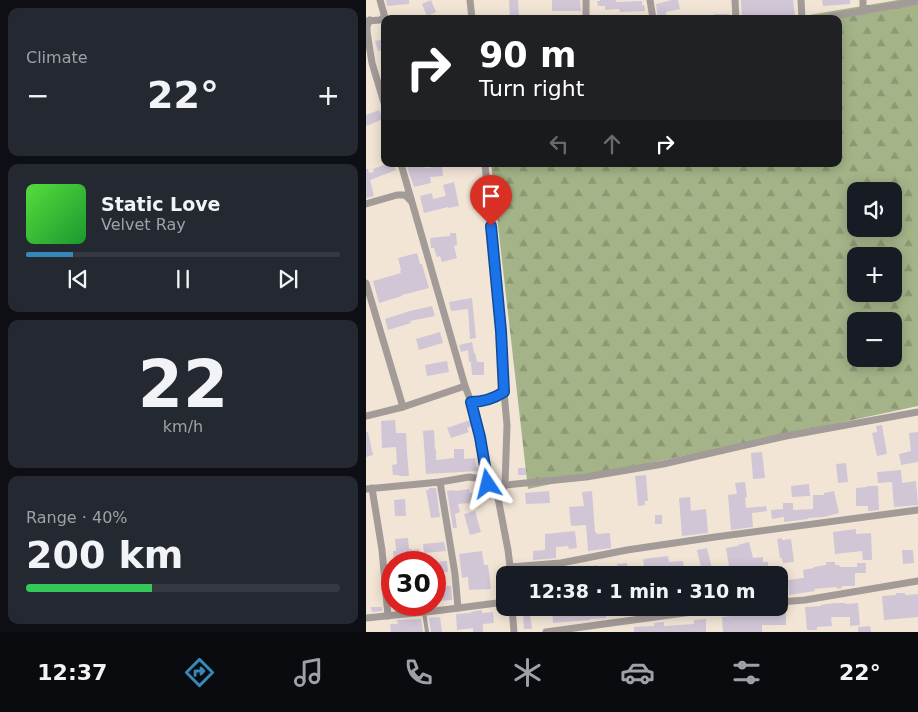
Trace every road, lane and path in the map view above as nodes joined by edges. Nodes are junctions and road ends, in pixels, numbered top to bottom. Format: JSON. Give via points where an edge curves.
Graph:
{"nodes":[{"id":1,"x":380,"y":0,"type":"edge"},
{"id":2,"x":470,"y":0,"type":"edge"},
{"id":3,"x":586,"y":0,"type":"edge"},
{"id":4,"x":650,"y":0,"type":"edge"},
{"id":5,"x":735,"y":0,"type":"edge"},
{"id":6,"x":801,"y":0,"type":"edge"},
{"id":7,"x":863,"y":0,"type":"edge"},
{"id":8,"x":918,"y":1,"type":"edge"},
{"id":9,"x":864,"y":11,"type":"junction"},
{"id":10,"x":384,"y":15,"type":"edge"},
{"id":11,"x":472,"y":15,"type":"edge"},
{"id":12,"x":586,"y":15,"type":"edge"},
{"id":13,"x":652,"y":15,"type":"edge"},
{"id":14,"x":736,"y":15,"type":"edge"},
{"id":15,"x":802,"y":15,"type":"edge"},
{"id":16,"x":841,"y":15,"type":"edge"},
{"id":17,"x":381,"y":20,"type":"edge"},
{"id":18,"x":368,"y":21,"type":"edge"},
{"id":19,"x":381,"y":93,"type":"edge"},
{"id":20,"x":402,"y":167,"type":"edge"},
{"id":21,"x":485,"y":167,"type":"edge"},
{"id":22,"x":412,"y":202,"type":"junction"},
{"id":23,"x":366,"y":204,"type":"edge"},
{"id":24,"x":366,"y":283,"type":"edge"},
{"id":25,"x":464,"y":386,"type":"junction"},
{"id":26,"x":504,"y":392,"type":"junction"},
{"id":27,"x":471,"y":402,"type":"junction"},
{"id":28,"x":403,"y":407,"type":"junction"},
{"id":29,"x":918,"y":412,"type":"edge"},
{"id":30,"x":366,"y":416,"type":"edge"},
{"id":31,"x":440,"y":482,"type":"junction"},
{"id":32,"x":488,"y":484,"type":"junction"},
{"id":33,"x":505,"y":485,"type":"junction"},
{"id":34,"x":369,"y":489,"type":"edge"},
{"id":35,"x":498,"y":498,"type":"junction"},
{"id":36,"x":918,"y":510,"type":"edge"},
{"id":37,"x":382,"y":551,"type":"edge"},
{"id":38,"x":510,"y":566,"type":"edge"},
{"id":39,"x":523,"y":566,"type":"edge"},
{"id":40,"x":918,"y":580,"type":"edge"},
{"id":41,"x":788,"y":601,"type":"edge"},
{"id":42,"x":496,"y":603,"type":"edge"},
{"id":43,"x":458,"y":608,"type":"junction"},
{"id":44,"x":446,"y":609,"type":"edge"},
{"id":45,"x":388,"y":616,"type":"edge"},
{"id":46,"x":425,"y":616,"type":"edge"},
{"id":47,"x":513,"y":616,"type":"edge"},
{"id":48,"x":663,"y":616,"type":"edge"},
{"id":49,"x":366,"y":618,"type":"edge"},
{"id":50,"x":427,"y":632,"type":"edge"},
{"id":51,"x":514,"y":632,"type":"edge"},
{"id":52,"x":546,"y":632,"type":"edge"}],
"edges":[{"from":1,"to":10,"type":"street"},
{"from":2,"to":11,"type":"street"},
{"from":3,"to":12,"type":"street"},
{"from":4,"to":13,"type":"street"},
{"from":5,"to":14,"type":"street"},
{"from":6,"to":15,"type":"street"},
{"from":7,"to":9,"type":"street"},
{"from":8,"to":9,"type":"street"},
{"from":9,"to":16,"type":"street"},
{"from":17,"to":18,"type":"street"},
{"from":18,"to":19,"type":"street","via":[[372,63]]},
{"from":20,"to":22,"type":"street"},
{"from":21,"to":26,"type":"street"},
{"from":22,"to":23,"type":"street","via":[[405,195],[397,195]]},
{"from":22,"to":25,"type":"street"},
{"from":24,"to":28,"type":"street"},
{"from":25,"to":27,"type":"street"},
{"from":25,"to":28,"type":"street"},
{"from":26,"to":27,"type":"street","via":[[494,399]]},
{"from":26,"to":33,"type":"street","via":[[507,425]]},
{"from":27,"to":32,"type":"street"},
{"from":28,"to":30,"type":"street"},
{"from":29,"to":33,"type":"street","via":[[586,478]]},
{"from":31,"to":32,"type":"street","via":[[469,477],[482,479]]},
{"from":31,"to":34,"type":"street"},
{"from":31,"to":43,"type":"street"},
{"from":32,"to":35,"type":"street"},
{"from":33,"to":35,"type":"street"},
{"from":34,"to":37,"type":"street"},
{"from":35,"to":38,"type":"street"},
{"from":36,"to":39,"type":"street"},
{"from":40,"to":41,"type":"street"},
{"from":42,"to":43,"type":"street"},
{"from":43,"to":44,"type":"street"},
{"from":45,"to":49,"type":"street"},
{"from":46,"to":50,"type":"lane"},
{"from":47,"to":51,"type":"street"},
{"from":48,"to":52,"type":"street"}]}
